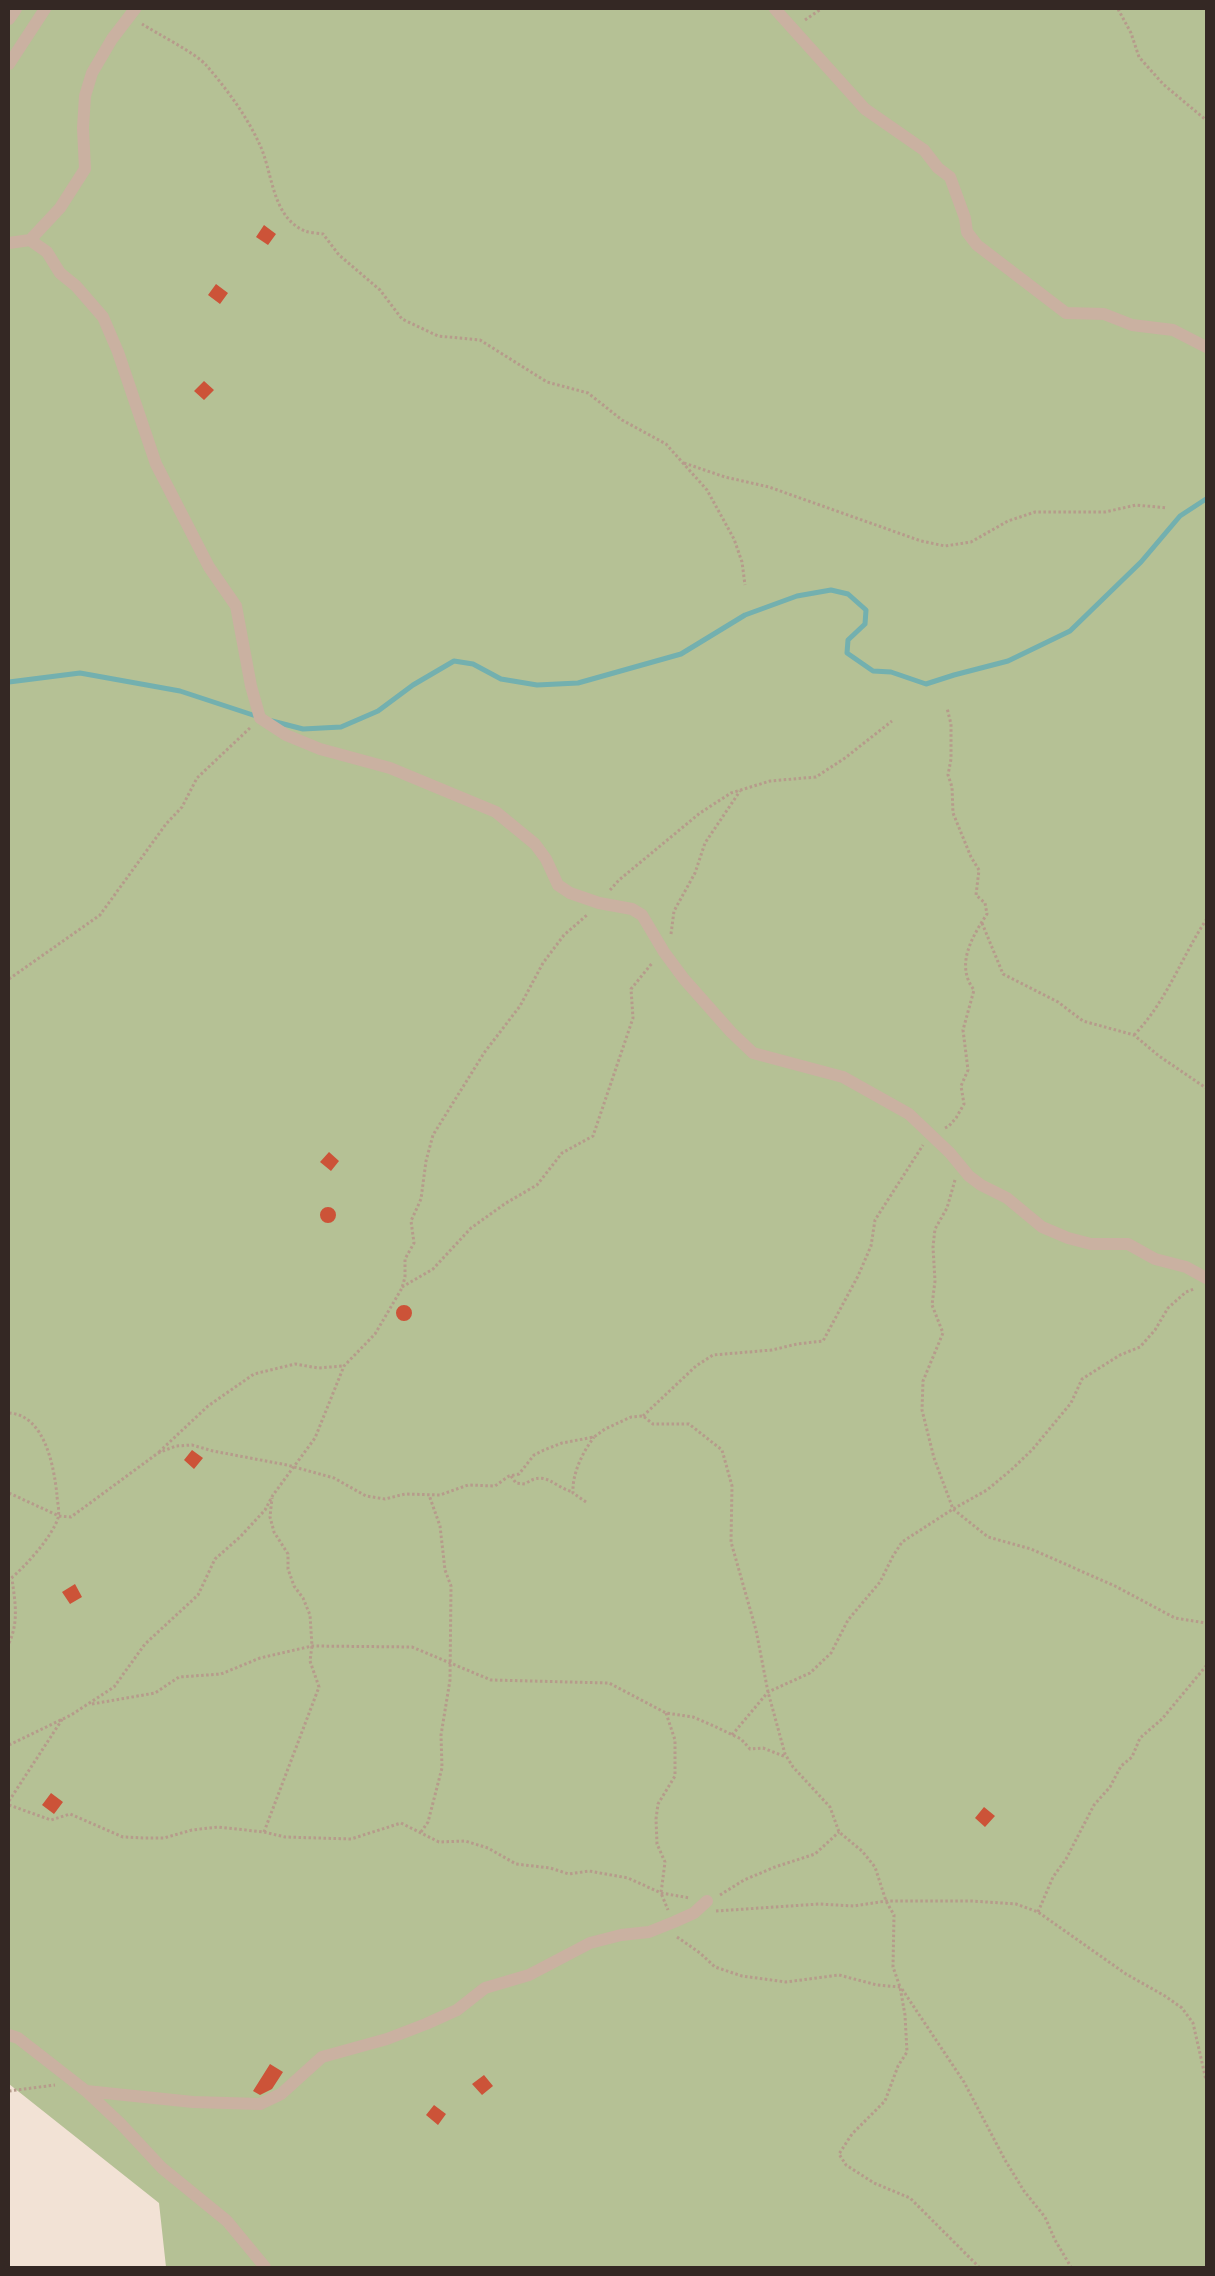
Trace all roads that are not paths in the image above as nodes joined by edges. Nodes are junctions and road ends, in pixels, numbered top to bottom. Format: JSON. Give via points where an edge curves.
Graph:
{"nodes":[{"id":1,"x":16,"y":9,"type":"edge"},
{"id":2,"x":45,"y":9,"type":"edge"},
{"id":3,"x":775,"y":9,"type":"edge"},
{"id":4,"x":133,"y":13,"type":"edge"},
{"id":5,"x":9,"y":18,"type":"edge"},
{"id":6,"x":9,"y":64,"type":"edge"},
{"id":7,"x":30,"y":240,"type":"junction"},
{"id":8,"x":9,"y":243,"type":"edge"},
{"id":9,"x":1206,"y":347,"type":"edge"},
{"id":10,"x":1206,"y":1278,"type":"edge"},
{"id":11,"x":706,"y":1901,"type":"road end"},
{"id":12,"x":9,"y":2035,"type":"edge"},
{"id":13,"x":86,"y":2091,"type":"junction"},
{"id":14,"x":265,"y":2267,"type":"edge"}],
"edges":[{"from":1,"to":5,"type":"street"},
{"from":2,"to":6,"type":"street"},
{"from":3,"to":9,"type":"street","via":[[865,109],[924,150],[950,177],[967,232],[977,245],[1066,313],[1104,314],[1132,325],[1173,330]]},
{"from":4,"to":7,"type":"street","via":[[97,64],[85,96],[85,169],[60,208]]},
{"from":7,"to":8,"type":"street"},
{"from":7,"to":10,"type":"street","via":[[47,252],[60,273],[103,317],[156,464],[209,568],[236,606],[260,718],[286,735],[320,749],[390,768],[496,812],[535,844],[558,884],[570,893],[638,912],[664,952],[719,1019],[753,1052],[843,1076],[909,1114],[981,1185],[1007,1198],[1042,1227],[1091,1244],[1128,1244],[1155,1259],[1186,1267]]},
{"from":11,"to":13,"type":"street","via":[[694,1913],[649,1932],[621,1935],[590,1944],[529,1975],[485,1988],[456,2010],[426,2024],[387,2039],[322,2057],[282,2094],[260,2104],[192,2102]]},
{"from":12,"to":13,"type":"street","via":[[18,2038]]},
{"from":13,"to":14,"type":"street","via":[[162,2168],[226,2221]]}]}
